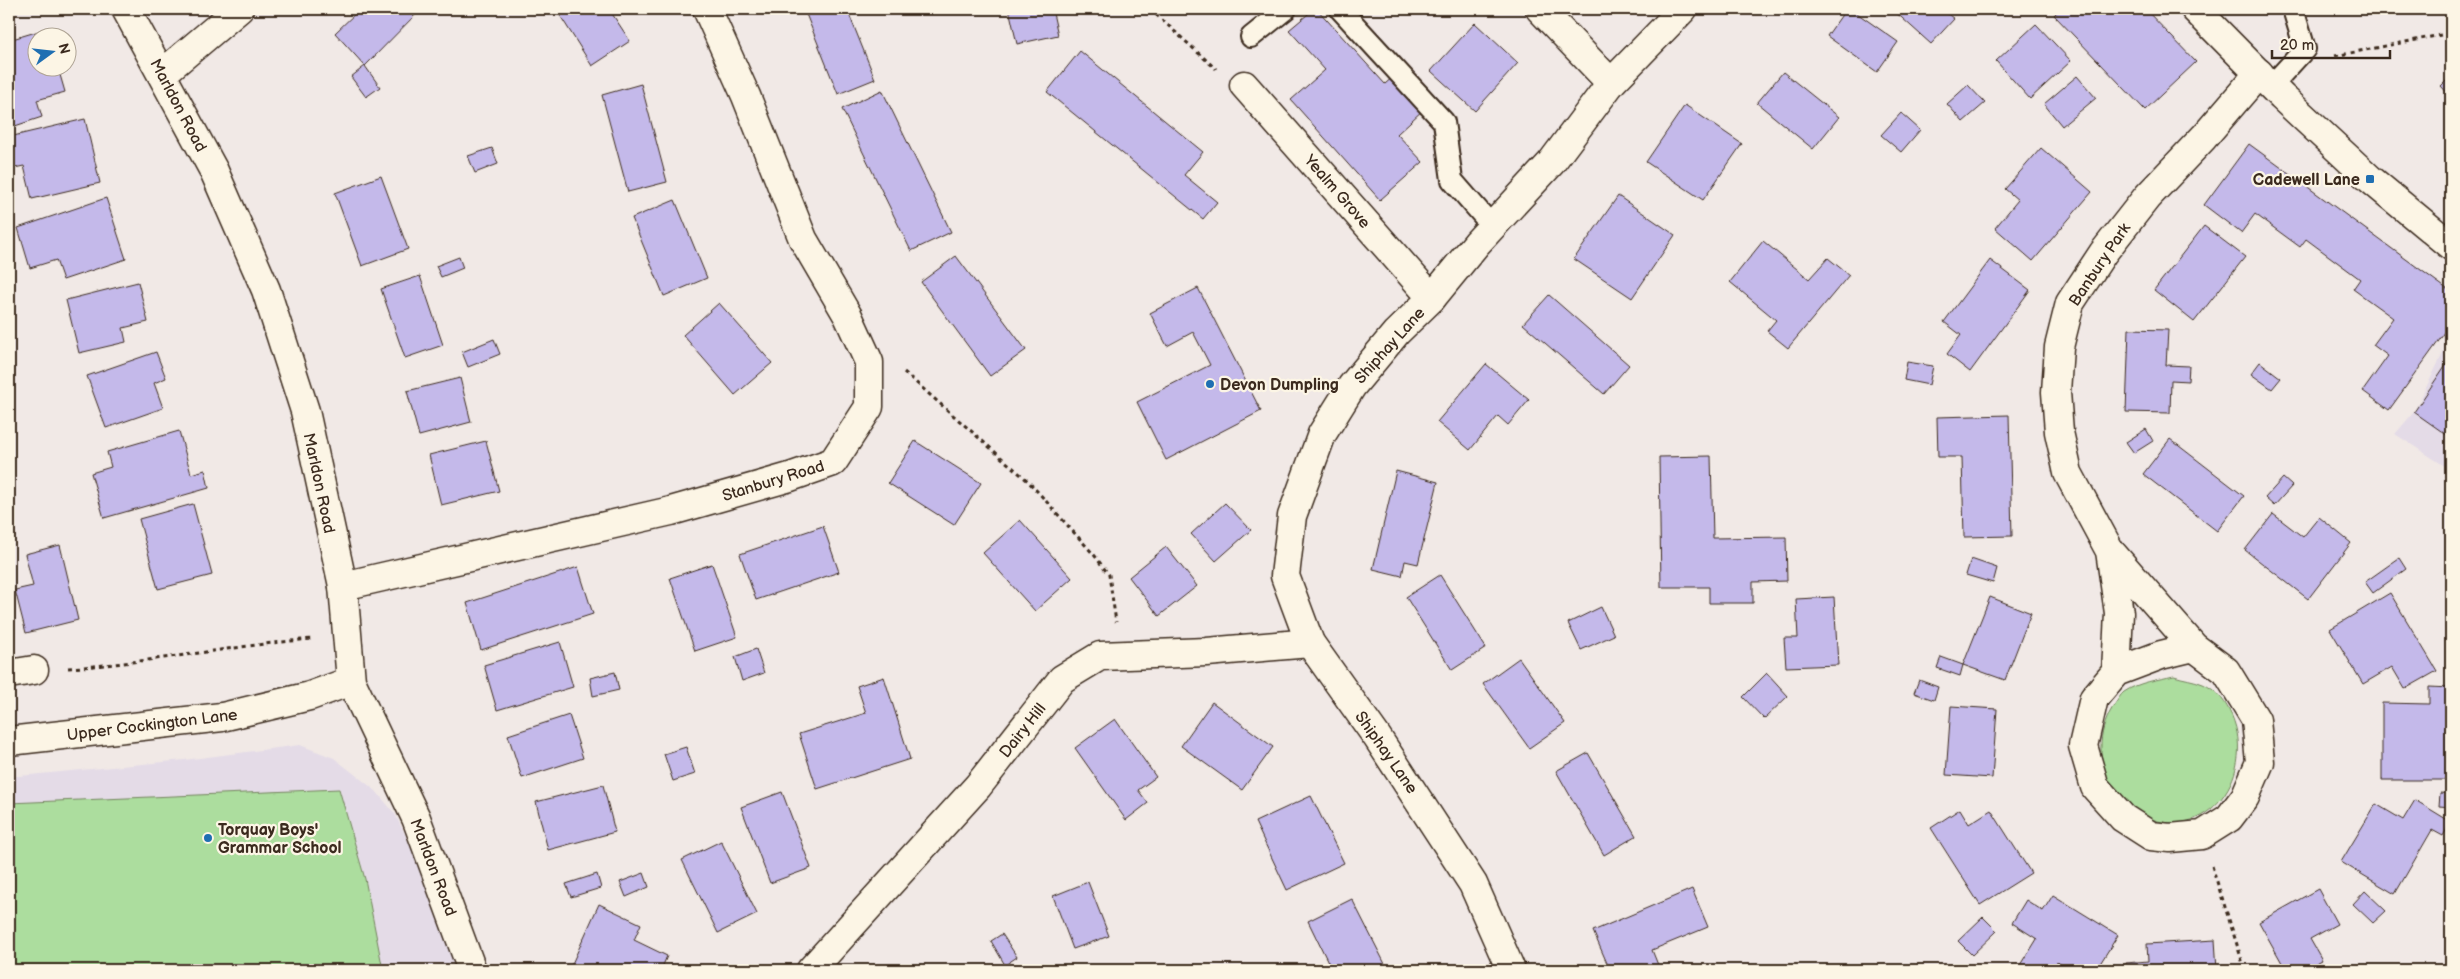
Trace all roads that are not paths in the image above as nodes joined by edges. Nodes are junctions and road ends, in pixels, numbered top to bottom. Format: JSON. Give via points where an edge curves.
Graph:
{"nodes":[{"id":1,"x":126,"y":9,"type":"edge"},
{"id":2,"x":239,"y":9,"type":"edge"},
{"id":3,"x":707,"y":9,"type":"edge"},
{"id":4,"x":1286,"y":9,"type":"edge"},
{"id":5,"x":1340,"y":9,"type":"edge"},
{"id":6,"x":1540,"y":9,"type":"edge"},
{"id":7,"x":1683,"y":9,"type":"edge"},
{"id":8,"x":2195,"y":9,"type":"edge"},
{"id":9,"x":2292,"y":9,"type":"edge"},
{"id":10,"x":1251,"y":38,"type":"dead end"},
{"id":11,"x":162,"y":74,"type":"junction"},
{"id":12,"x":2265,"y":80,"type":"junction"},
{"id":13,"x":1611,"y":83,"type":"junction"},
{"id":14,"x":1244,"y":85,"type":"road end"},
{"id":15,"x":1492,"y":226,"type":"junction"},
{"id":16,"x":2451,"y":246,"type":"edge"},
{"id":17,"x":1432,"y":298,"type":"junction"},
{"id":18,"x":2110,"y":551,"type":"junction"},
{"id":19,"x":343,"y":586,"type":"junction"},
{"id":20,"x":1310,"y":643,"type":"junction"},
{"id":21,"x":2194,"y":647,"type":"junction"},
{"id":22,"x":2116,"y":672,"type":"junction"},
{"id":23,"x":351,"y":681,"type":"junction"},
{"id":24,"x":9,"y":741,"type":"edge"},
{"id":25,"x":472,"y":970,"type":"edge"},
{"id":26,"x":811,"y":970,"type":"edge"},
{"id":27,"x":1511,"y":970,"type":"edge"}],
"edges":[{"from":1,"to":11,"type":"street","name":"Marldon Road"},
{"from":2,"to":11,"type":"street"},
{"from":3,"to":19,"type":"street","name":"Stanbury Road","via":[[803,239],[848,316],[869,362],[870,407],[833,462],[790,477],[671,511]]},
{"from":4,"to":10,"type":"lane"},
{"from":5,"to":15,"type":"lane","via":[[1444,122],[1452,180]]},
{"from":6,"to":13,"type":"street"},
{"from":7,"to":13,"type":"street","name":"Shiphay Lane"},
{"from":8,"to":12,"type":"street"},
{"from":9,"to":12,"type":"lane","via":[[2305,49]]},
{"from":11,"to":19,"type":"street","name":"Marldon Road","via":[[214,171],[266,290],[305,411]]},
{"from":12,"to":16,"type":"street","via":[[2370,179]]},
{"from":12,"to":18,"type":"street","name":"Banbury Park","via":[[2147,197],[2103,253],[2070,303],[2059,347],[2056,392],[2059,432],[2068,473]]},
{"from":13,"to":15,"type":"street","name":"Shiphay Lane","via":[[1551,163]]},
{"from":14,"to":17,"type":"street","name":"Yealm Grove"},
{"from":15,"to":17,"type":"street","name":"Shiphay Lane"},
{"from":17,"to":20,"type":"street","name":"Shiphay Lane","via":[[1396,333],[1352,386],[1322,434],[1306,475],[1292,516],[1286,576]]},
{"from":18,"to":21,"type":"street","name":"Banbury Park"},
{"from":18,"to":22,"type":"street","name":"Banbury Park","via":[[2119,613]]},
{"from":19,"to":23,"type":"street","name":"Marldon Road"},
{"from":20,"to":26,"type":"street","name":"Dairy Hill","via":[[1207,652],[1100,656],[1062,679],[978,786]]},
{"from":20,"to":27,"type":"street","name":"Shiphay Lane","via":[[1397,767],[1473,884]]},
{"from":21,"to":22,"type":"street","name":"Banbury Park"},
{"from":21,"to":22,"type":"street","name":"Banbury Park","via":[[2226,671],[2256,720],[2260,762],[2245,797],[2229,818],[2202,835],[2151,836],[2123,818],[2095,787],[2083,746],[2094,698]]},
{"from":23,"to":24,"type":"street","name":"Upper Cockington Lane","via":[[310,696],[222,717]]},
{"from":23,"to":25,"type":"street","name":"Marldon Road","via":[[416,818]]}]}
